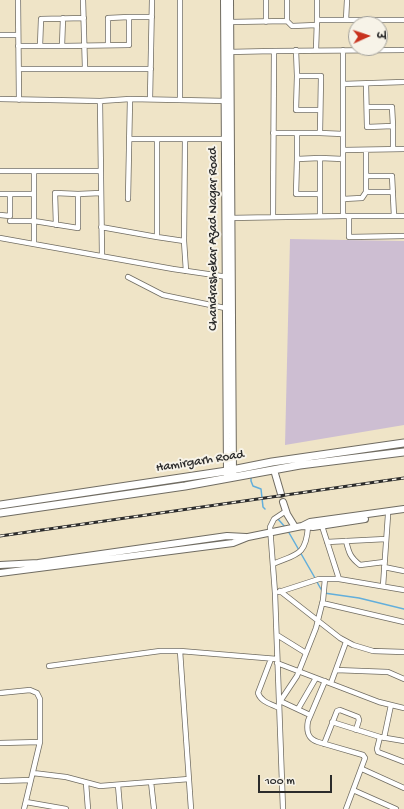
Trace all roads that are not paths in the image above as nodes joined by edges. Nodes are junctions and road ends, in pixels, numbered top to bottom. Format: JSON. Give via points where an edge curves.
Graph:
{"nodes":[{"id":1,"x":18,"y":0,"type":"edge"},
{"id":2,"x":83,"y":0,"type":"edge"},
{"id":3,"x":152,"y":0,"type":"edge"},
{"id":4,"x":180,"y":0,"type":"edge"},
{"id":5,"x":224,"y":0,"type":"edge"},
{"id":6,"x":230,"y":0,"type":"edge"},
{"id":7,"x":266,"y":0,"type":"edge"},
{"id":8,"x":287,"y":0,"type":"edge"},
{"id":9,"x":317,"y":0,"type":"edge"},
{"id":10,"x":347,"y":0,"type":"edge"},
{"id":11,"x":129,"y":17,"type":"junction"},
{"id":12,"x":63,"y":18,"type":"junction"},
{"id":13,"x":84,"y":18,"type":"junction"},
{"id":14,"x":152,"y":18,"type":"junction"},
{"id":15,"x":346,"y":20,"type":"junction"},
{"id":16,"x":404,"y":20,"type":"edge"},
{"id":17,"x":287,"y":21,"type":"junction"},
{"id":18,"x":230,"y":22,"type":"junction"},
{"id":19,"x":266,"y":22,"type":"junction"},
{"id":20,"x":317,"y":22,"type":"junction"},
{"id":21,"x":0,"y":35,"type":"edge"},
{"id":22,"x":18,"y":35,"type":"junction"},
{"id":23,"x":85,"y":45,"type":"junction"},
{"id":24,"x":108,"y":45,"type":"junction"},
{"id":25,"x":18,"y":46,"type":"junction"},
{"id":26,"x":40,"y":46,"type":"junction"},
{"id":27,"x":62,"y":46,"type":"junction"},
{"id":28,"x":274,"y":50,"type":"junction"},
{"id":29,"x":296,"y":50,"type":"junction"},
{"id":30,"x":316,"y":50,"type":"junction"},
{"id":31,"x":343,"y":50,"type":"junction"},
{"id":32,"x":404,"y":50,"type":"edge"},
{"id":33,"x":227,"y":52,"type":"junction"},
{"id":34,"x":85,"y":68,"type":"junction"},
{"id":35,"x":19,"y":69,"type":"junction"},
{"id":36,"x":151,"y":69,"type":"junction"},
{"id":37,"x":297,"y":76,"type":"junction"},
{"id":38,"x":404,"y":82,"type":"edge"},
{"id":39,"x":343,"y":84,"type":"junction"},
{"id":40,"x":366,"y":84,"type":"junction"},
{"id":41,"x":0,"y":99,"type":"edge"},
{"id":42,"x":130,"y":99,"type":"junction"},
{"id":43,"x":150,"y":99,"type":"junction"},
{"id":44,"x":19,"y":100,"type":"junction"},
{"id":45,"x":180,"y":100,"type":"junction"},
{"id":46,"x":228,"y":100,"type":"junction"},
{"id":47,"x":100,"y":101,"type":"junction"},
{"id":48,"x":367,"y":107,"type":"junction"},
{"id":49,"x":320,"y":110,"type":"junction"},
{"id":50,"x":393,"y":126,"type":"junction"},
{"id":51,"x":273,"y":133,"type":"junction"},
{"id":52,"x":320,"y":133,"type":"junction"},
{"id":53,"x":297,"y":134,"type":"junction"},
{"id":54,"x":343,"y":134,"type":"junction"},
{"id":55,"x":130,"y":139,"type":"junction"},
{"id":56,"x":228,"y":139,"type":"junction"},
{"id":57,"x":157,"y":140,"type":"junction"},
{"id":58,"x":185,"y":140,"type":"junction"},
{"id":59,"x":393,"y":149,"type":"junction"},
{"id":60,"x":404,"y":149,"type":"edge"},
{"id":61,"x":343,"y":150,"type":"junction"},
{"id":62,"x":366,"y":150,"type":"junction"},
{"id":63,"x":320,"y":158,"type":"junction"},
{"id":64,"x":297,"y":159,"type":"junction"},
{"id":65,"x":343,"y":159,"type":"junction"},
{"id":66,"x":0,"y":171,"type":"edge"},
{"id":67,"x":101,"y":171,"type":"junction"},
{"id":68,"x":34,"y":172,"type":"junction"},
{"id":69,"x":366,"y":176,"type":"junction"},
{"id":70,"x":366,"y":192,"type":"junction"},
{"id":71,"x":393,"y":192,"type":"junction"},
{"id":72,"x":101,"y":193,"type":"junction"},
{"id":73,"x":0,"y":194,"type":"edge"},
{"id":74,"x":10,"y":194,"type":"junction"},
{"id":75,"x":34,"y":194,"type":"junction"},
{"id":76,"x":78,"y":194,"type":"junction"},
{"id":77,"x":320,"y":194,"type":"junction"},
{"id":78,"x":128,"y":199,"type":"dead end"},
{"id":79,"x":343,"y":199,"type":"junction"},
{"id":80,"x":0,"y":215,"type":"edge"},
{"id":81,"x":320,"y":216,"type":"junction"},
{"id":82,"x":343,"y":216,"type":"junction"},
{"id":83,"x":349,"y":216,"type":"junction"},
{"id":84,"x":394,"y":216,"type":"junction"},
{"id":85,"x":404,"y":216,"type":"edge"},
{"id":86,"x":273,"y":217,"type":"junction"},
{"id":87,"x":228,"y":218,"type":"junction"},
{"id":88,"x":10,"y":221,"type":"dead end"},
{"id":89,"x":34,"y":221,"type":"junction"},
{"id":90,"x":56,"y":225,"type":"junction"},
{"id":91,"x":101,"y":227,"type":"junction"},
{"id":92,"x":157,"y":236,"type":"junction"},
{"id":93,"x":404,"y":236,"type":"edge"},
{"id":94,"x":0,"y":238,"type":"edge"},
{"id":95,"x":184,"y":241,"type":"junction"},
{"id":96,"x":34,"y":244,"type":"junction"},
{"id":97,"x":102,"y":256,"type":"junction"},
{"id":98,"x":186,"y":271,"type":"junction"},
{"id":99,"x":128,"y":277,"type":"dead end"},
{"id":100,"x":228,"y":277,"type":"junction"},
{"id":101,"x":225,"y":308,"type":"junction"},
{"id":102,"x":404,"y":444,"type":"edge"},
{"id":103,"x":404,"y":452,"type":"edge"},
{"id":104,"x":274,"y":470,"type":"junction"},
{"id":105,"x":230,"y":474,"type":"junction"},
{"id":106,"x":281,"y":494,"type":"dead end"},
{"id":107,"x":283,"y":502,"type":"dead end"},
{"id":108,"x":0,"y":505,"type":"edge"},
{"id":109,"x":404,"y":510,"type":"edge"},
{"id":110,"x":286,"y":511,"type":"junction"},
{"id":111,"x":0,"y":513,"type":"edge"},
{"id":112,"x":404,"y":513,"type":"edge"},
{"id":113,"x":388,"y":516,"type":"junction"},
{"id":114,"x":322,"y":526,"type":"junction"},
{"id":115,"x":299,"y":527,"type":"junction"},
{"id":116,"x":274,"y":532,"type":"junction"},
{"id":117,"x":248,"y":537,"type":"junction"},
{"id":118,"x":386,"y":539,"type":"junction"},
{"id":119,"x":346,"y":541,"type":"junction"},
{"id":120,"x":327,"y":542,"type":"junction"},
{"id":121,"x":273,"y":564,"type":"junction"},
{"id":122,"x":0,"y":565,"type":"edge"},
{"id":123,"x":384,"y":565,"type":"junction"},
{"id":124,"x":404,"y":571,"type":"edge"},
{"id":125,"x":0,"y":573,"type":"edge"},
{"id":126,"x":325,"y":579,"type":"junction"},
{"id":127,"x":339,"y":579,"type":"junction"},
{"id":128,"x":383,"y":586,"type":"junction"},
{"id":129,"x":404,"y":590,"type":"edge"},
{"id":130,"x":280,"y":591,"type":"junction"},
{"id":131,"x":275,"y":593,"type":"junction"},
{"id":132,"x":323,"y":601,"type":"junction"},
{"id":133,"x":318,"y":620,"type":"junction"},
{"id":134,"x":404,"y":622,"type":"edge"},
{"id":135,"x":276,"y":635,"type":"junction"},
{"id":136,"x":346,"y":642,"type":"junction"},
{"id":137,"x":180,"y":651,"type":"junction"},
{"id":138,"x":404,"y":652,"type":"edge"},
{"id":139,"x":306,"y":653,"type":"junction"},
{"id":140,"x":271,"y":658,"type":"junction"},
{"id":141,"x":277,"y":661,"type":"junction"},
{"id":142,"x":49,"y":666,"type":"dead end"},
{"id":143,"x":336,"y":670,"type":"junction"},
{"id":144,"x":299,"y":672,"type":"junction"},
{"id":145,"x":316,"y":678,"type":"junction"},
{"id":146,"x":404,"y":679,"type":"edge"},
{"id":147,"x":325,"y":681,"type":"junction"},
{"id":148,"x":331,"y":683,"type":"junction"},
{"id":149,"x":0,"y":693,"type":"edge"},
{"id":150,"x":279,"y":704,"type":"junction"},
{"id":151,"x":391,"y":705,"type":"junction"},
{"id":152,"x":404,"y":708,"type":"edge"},
{"id":153,"x":298,"y":709,"type":"junction"},
{"id":154,"x":310,"y":715,"type":"junction"},
{"id":155,"x":332,"y":722,"type":"junction"},
{"id":156,"x":356,"y":730,"type":"junction"},
{"id":157,"x":382,"y":738,"type":"junction"},
{"id":158,"x":404,"y":741,"type":"edge"},
{"id":159,"x":40,"y":742,"type":"junction"},
{"id":160,"x":0,"y":743,"type":"edge"},
{"id":161,"x":324,"y":744,"type":"junction"},
{"id":162,"x":404,"y":762,"type":"edge"},
{"id":163,"x":362,"y":770,"type":"junction"},
{"id":164,"x":33,"y":773,"type":"junction"},
{"id":165,"x":189,"y":779,"type":"junction"},
{"id":166,"x":31,"y":780,"type":"junction"},
{"id":167,"x":0,"y":781,"type":"edge"},
{"id":168,"x":151,"y":782,"type":"junction"},
{"id":169,"x":86,"y":783,"type":"junction"},
{"id":170,"x":118,"y":785,"type":"junction"},
{"id":171,"x":404,"y":788,"type":"edge"},
{"id":172,"x":353,"y":790,"type":"junction"},
{"id":173,"x":26,"y":802,"type":"junction"},
{"id":174,"x":24,"y":809,"type":"edge"},
{"id":175,"x":66,"y":809,"type":"edge"},
{"id":176,"x":88,"y":809,"type":"edge"},
{"id":177,"x":120,"y":809,"type":"edge"},
{"id":178,"x":154,"y":809,"type":"edge"},
{"id":179,"x":191,"y":809,"type":"edge"},
{"id":180,"x":282,"y":809,"type":"edge"},
{"id":181,"x":346,"y":809,"type":"edge"},
{"id":182,"x":396,"y":809,"type":"edge"}],
"edges":[{"from":1,"to":22,"type":"street"},
{"from":2,"to":13,"type":"street"},
{"from":3,"to":14,"type":"street"},
{"from":4,"to":45,"type":"street"},
{"from":5,"to":33,"type":"street","name":"Chandrashekar Azad Nagar Road"},
{"from":6,"to":18,"type":"street","name":"Chandrashekar Azad Nagar Road"},
{"from":7,"to":19,"type":"street"},
{"from":8,"to":17,"type":"street"},
{"from":9,"to":20,"type":"street"},
{"from":10,"to":15,"type":"street"},
{"from":11,"to":14,"type":"street"},
{"from":11,"to":24,"type":"street","via":[[108,18]]},
{"from":11,"to":24,"type":"street","via":[[129,45]]},
{"from":12,"to":13,"type":"street"},
{"from":12,"to":26,"type":"street","via":[[41,19]]},
{"from":12,"to":27,"type":"street"},
{"from":13,"to":23,"type":"street"},
{"from":14,"to":36,"type":"street"},
{"from":15,"to":16,"type":"street"},
{"from":15,"to":20,"type":"street"},
{"from":17,"to":19,"type":"street"},
{"from":17,"to":20,"type":"street","via":[[292,26]]},
{"from":18,"to":19,"type":"street"},
{"from":18,"to":33,"type":"street","name":"Chandrashekar Azad Nagar Road"},
{"from":20,"to":30,"type":"street"},
{"from":21,"to":22,"type":"street"},
{"from":22,"to":25,"type":"street"},
{"from":23,"to":24,"type":"street"},
{"from":23,"to":27,"type":"street"},
{"from":23,"to":34,"type":"street"},
{"from":25,"to":26,"type":"street"},
{"from":25,"to":35,"type":"street"},
{"from":26,"to":27,"type":"street"},
{"from":28,"to":29,"type":"street"},
{"from":28,"to":33,"type":"street"},
{"from":28,"to":51,"type":"street"},
{"from":29,"to":30,"type":"street"},
{"from":29,"to":37,"type":"street"},
{"from":30,"to":31,"type":"street"},
{"from":31,"to":32,"type":"street"},
{"from":31,"to":39,"type":"street"},
{"from":33,"to":46,"type":"street","name":"Chandrashekar Azad Nagar Road"},
{"from":34,"to":35,"type":"street"},
{"from":34,"to":36,"type":"street"},
{"from":35,"to":44,"type":"street"},
{"from":36,"to":43,"type":"street"},
{"from":37,"to":49,"type":"street","via":[[321,76]]},
{"from":37,"to":49,"type":"street","via":[[296,110]]},
{"from":38,"to":40,"type":"street"},
{"from":39,"to":40,"type":"street"},
{"from":39,"to":54,"type":"street"},
{"from":40,"to":48,"type":"street"},
{"from":41,"to":44,"type":"street"},
{"from":42,"to":43,"type":"street"},
{"from":42,"to":47,"type":"street"},
{"from":42,"to":55,"type":"street"},
{"from":43,"to":45,"type":"street"},
{"from":44,"to":47,"type":"street"},
{"from":45,"to":46,"type":"street"},
{"from":46,"to":56,"type":"street","name":"Chandrashekar Azad Nagar Road"},
{"from":47,"to":67,"type":"street"},
{"from":48,"to":50,"type":"street","via":[[392,106]]},
{"from":48,"to":50,"type":"street","via":[[367,127]]},
{"from":49,"to":52,"type":"street"},
{"from":50,"to":59,"type":"street"},
{"from":51,"to":53,"type":"street"},
{"from":51,"to":86,"type":"street"},
{"from":52,"to":53,"type":"street"},
{"from":52,"to":54,"type":"street"},
{"from":53,"to":64,"type":"street"},
{"from":54,"to":61,"type":"street"},
{"from":55,"to":57,"type":"street"},
{"from":55,"to":78,"type":"street"},
{"from":56,"to":58,"type":"street"},
{"from":56,"to":87,"type":"street","name":"Chandrashekar Azad Nagar Road"},
{"from":57,"to":58,"type":"street"},
{"from":57,"to":92,"type":"street"},
{"from":58,"to":95,"type":"street"},
{"from":59,"to":60,"type":"street"},
{"from":59,"to":62,"type":"street"},
{"from":61,"to":62,"type":"street"},
{"from":61,"to":65,"type":"street"},
{"from":62,"to":69,"type":"street"},
{"from":63,"to":64,"type":"street"},
{"from":63,"to":65,"type":"street"},
{"from":63,"to":77,"type":"street"},
{"from":64,"to":77,"type":"street","via":[[296,194]]},
{"from":65,"to":79,"type":"street"},
{"from":66,"to":68,"type":"street"},
{"from":67,"to":68,"type":"street"},
{"from":67,"to":72,"type":"street"},
{"from":68,"to":75,"type":"street"},
{"from":69,"to":70,"type":"street"},
{"from":69,"to":71,"type":"street","via":[[392,176]]},
{"from":70,"to":71,"type":"street"},
{"from":70,"to":79,"type":"street","via":[[362,198]]},
{"from":71,"to":84,"type":"street"},
{"from":72,"to":76,"type":"street"},
{"from":72,"to":91,"type":"street"},
{"from":73,"to":74,"type":"street"},
{"from":74,"to":75,"type":"street"},
{"from":74,"to":80,"type":"street","via":[[10,216]]},
{"from":75,"to":89,"type":"street"},
{"from":76,"to":90,"type":"street","via":[[55,193]]},
{"from":76,"to":90,"type":"street","via":[[78,228]]},
{"from":77,"to":81,"type":"street"},
{"from":79,"to":82,"type":"street"},
{"from":81,"to":82,"type":"street"},
{"from":81,"to":86,"type":"street"},
{"from":82,"to":83,"type":"street"},
{"from":83,"to":84,"type":"street"},
{"from":83,"to":93,"type":"street","via":[[349,237]]},
{"from":84,"to":85,"type":"street"},
{"from":86,"to":87,"type":"street"},
{"from":87,"to":100,"type":"street","name":"Chandrashekar Azad Nagar Road"},
{"from":88,"to":89,"type":"street"},
{"from":89,"to":90,"type":"street"},
{"from":89,"to":96,"type":"street"},
{"from":91,"to":92,"type":"street"},
{"from":91,"to":97,"type":"street"},
{"from":92,"to":95,"type":"street"},
{"from":94,"to":96,"type":"street"},
{"from":95,"to":98,"type":"street"},
{"from":96,"to":97,"type":"street"},
{"from":97,"to":98,"type":"street"},
{"from":98,"to":100,"type":"street"},
{"from":99,"to":101,"type":"street","via":[[163,295]]},
{"from":100,"to":101,"type":"street","name":"Chandrashekar Azad Nagar Road"},
{"from":100,"to":105,"type":"street","name":"Chandrashekar Azad Nagar Road"},
{"from":101,"to":105,"type":"street","name":"Chandrashekar Azad Nagar Road"},
{"from":102,"to":105,"type":"main road","name":"Hamirgarh Road","via":[[267,463]]},
{"from":103,"to":104,"type":"main road","name":"Hamirgarh Road"},
{"from":104,"to":105,"type":"main road","name":"Hamirgarh Road"},
{"from":104,"to":106,"type":"street"},
{"from":105,"to":108,"type":"main road","name":"Hamirgarh Road"},
{"from":105,"to":111,"type":"main road","name":"Hamirgarh Road"},
{"from":107,"to":110,"type":"street"},
{"from":109,"to":115,"type":"street","via":[[310,522]]},
{"from":110,"to":115,"type":"street"},
{"from":110,"to":116,"type":"street","via":[[274,519],[270,527]]},
{"from":112,"to":113,"type":"street"},
{"from":113,"to":114,"type":"street"},
{"from":113,"to":118,"type":"street"},
{"from":114,"to":115,"type":"street"},
{"from":114,"to":120,"type":"street"},
{"from":115,"to":116,"type":"street"},
{"from":115,"to":121,"type":"street","via":[[307,540],[302,550]]},
{"from":116,"to":117,"type":"street"},
{"from":116,"to":121,"type":"street"},
{"from":117,"to":122,"type":"street","via":[[227,536],[38,563]]},
{"from":117,"to":125,"type":"street","via":[[233,543]]},
{"from":118,"to":119,"type":"street"},
{"from":118,"to":123,"type":"street"},
{"from":119,"to":120,"type":"street"},
{"from":119,"to":123,"type":"street","via":[[350,555],[360,565]]},
{"from":120,"to":127,"type":"street"},
{"from":121,"to":131,"type":"street"},
{"from":123,"to":124,"type":"street"},
{"from":123,"to":128,"type":"street"},
{"from":126,"to":127,"type":"street"},
{"from":126,"to":130,"type":"street"},
{"from":126,"to":132,"type":"street"},
{"from":127,"to":128,"type":"street"},
{"from":128,"to":129,"type":"street"},
{"from":130,"to":131,"type":"street"},
{"from":130,"to":133,"type":"street"},
{"from":131,"to":135,"type":"street"},
{"from":132,"to":133,"type":"street"},
{"from":132,"to":134,"type":"street"},
{"from":133,"to":136,"type":"street"},
{"from":133,"to":139,"type":"street"},
{"from":135,"to":139,"type":"street"},
{"from":135,"to":141,"type":"street"},
{"from":136,"to":138,"type":"street","via":[[373,651]]},
{"from":136,"to":143,"type":"street"},
{"from":137,"to":140,"type":"street"},
{"from":137,"to":142,"type":"street","via":[[160,651]]},
{"from":137,"to":165,"type":"street"},
{"from":139,"to":144,"type":"street"},
{"from":140,"to":141,"type":"street"},
{"from":140,"to":150,"type":"street","via":[[258,693],[264,701]]},
{"from":141,"to":144,"type":"street"},
{"from":141,"to":150,"type":"street"},
{"from":143,"to":146,"type":"street","via":[[388,672]]},
{"from":143,"to":148,"type":"street"},
{"from":144,"to":145,"type":"street"},
{"from":144,"to":150,"type":"street"},
{"from":145,"to":147,"type":"street"},
{"from":145,"to":153,"type":"street"},
{"from":147,"to":148,"type":"street"},
{"from":147,"to":154,"type":"street"},
{"from":148,"to":151,"type":"street"},
{"from":149,"to":159,"type":"street","via":[[30,690],[37,693],[40,699]]},
{"from":150,"to":153,"type":"street"},
{"from":150,"to":180,"type":"street"},
{"from":151,"to":152,"type":"street"},
{"from":151,"to":157,"type":"street"},
{"from":153,"to":154,"type":"street"},
{"from":154,"to":161,"type":"street","via":[[307,733],[312,740]]},
{"from":155,"to":156,"type":"street"},
{"from":155,"to":156,"type":"street","via":[[336,711],[340,710],[358,716]]},
{"from":155,"to":161,"type":"street"},
{"from":156,"to":157,"type":"street"},
{"from":157,"to":158,"type":"street"},
{"from":157,"to":162,"type":"street","via":[[378,752]]},
{"from":159,"to":160,"type":"street"},
{"from":159,"to":164,"type":"street"},
{"from":161,"to":163,"type":"street","via":[[364,756],[366,760]]},
{"from":163,"to":171,"type":"street"},
{"from":163,"to":172,"type":"street"},
{"from":164,"to":166,"type":"street"},
{"from":164,"to":169,"type":"street","via":[[66,777]]},
{"from":165,"to":168,"type":"street"},
{"from":165,"to":179,"type":"street"},
{"from":166,"to":167,"type":"street"},
{"from":166,"to":173,"type":"street"},
{"from":168,"to":170,"type":"street"},
{"from":168,"to":178,"type":"street"},
{"from":169,"to":170,"type":"street","via":[[100,786]]},
{"from":169,"to":176,"type":"street"},
{"from":170,"to":177,"type":"street"},
{"from":172,"to":181,"type":"street"},
{"from":172,"to":182,"type":"street"},
{"from":173,"to":174,"type":"street"},
{"from":173,"to":175,"type":"street"}]}
